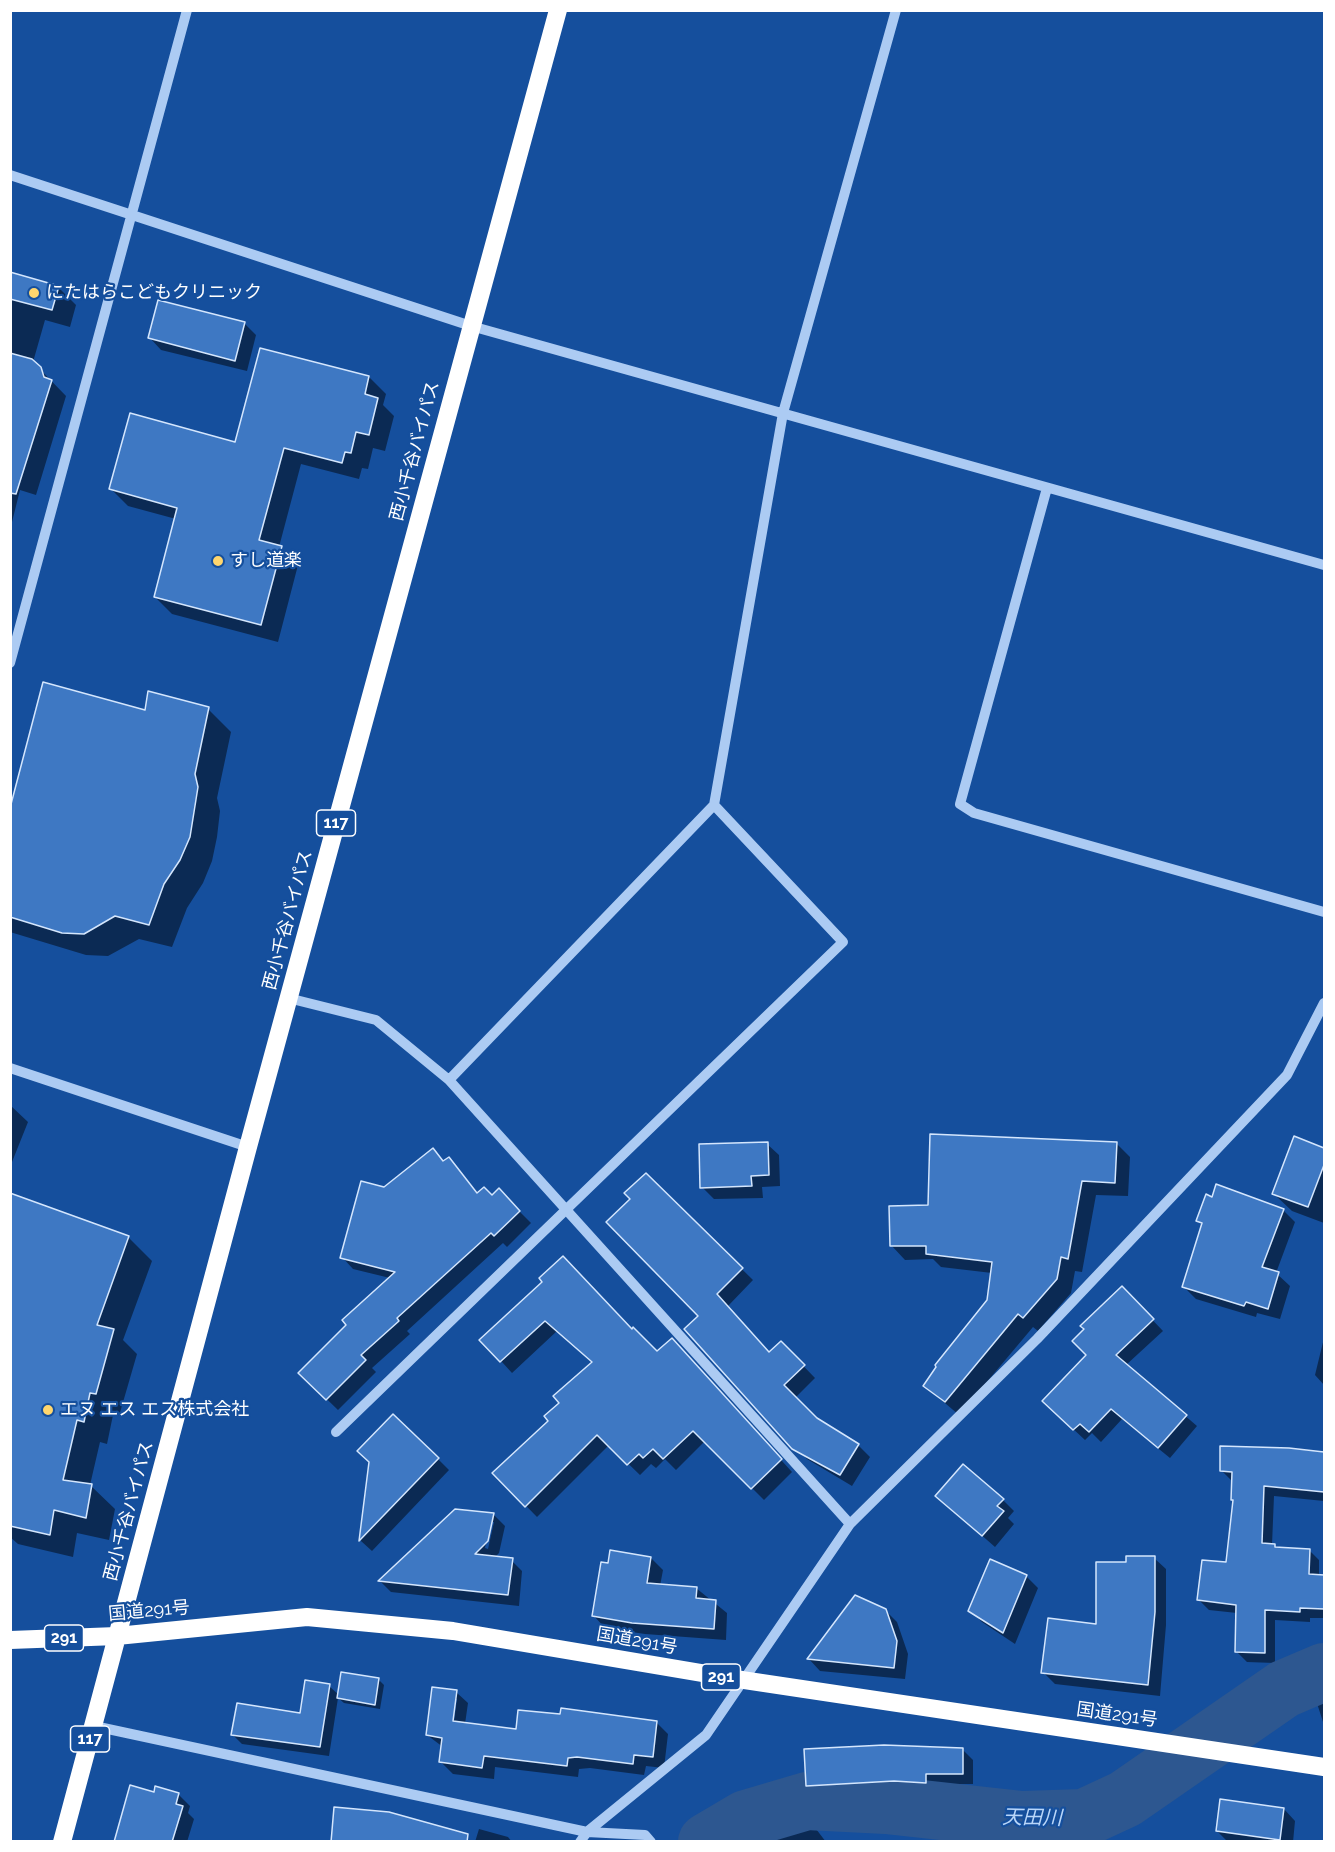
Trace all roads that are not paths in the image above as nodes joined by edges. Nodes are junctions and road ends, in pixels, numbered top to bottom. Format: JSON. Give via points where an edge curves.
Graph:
{"nodes":[{"id":1,"x":187,"y":10,"type":"edge"},
{"id":2,"x":558,"y":10,"type":"edge"},
{"id":3,"x":896,"y":10,"type":"edge"},
{"id":4,"x":10,"y":175,"type":"edge"},
{"id":5,"x":130,"y":216,"type":"junction"},
{"id":6,"x":471,"y":326,"type":"junction"},
{"id":7,"x":783,"y":413,"type":"junction"},
{"id":8,"x":1047,"y":488,"type":"junction"},
{"id":9,"x":1324,"y":566,"type":"edge"},
{"id":10,"x":15,"y":630,"type":"edge"},
{"id":11,"x":10,"y":663,"type":"edge"},
{"id":12,"x":714,"y":805,"type":"junction"},
{"id":13,"x":1324,"y":912,"type":"edge"},
{"id":14,"x":288,"y":998,"type":"junction"},
{"id":15,"x":1324,"y":1004,"type":"edge"},
{"id":16,"x":10,"y":1068,"type":"edge"},
{"id":17,"x":449,"y":1080,"type":"junction"},
{"id":18,"x":248,"y":1147,"type":"junction"},
{"id":19,"x":566,"y":1209,"type":"junction"},
{"id":20,"x":336,"y":1432,"type":"dead end"},
{"id":21,"x":850,"y":1524,"type":"junction"},
{"id":22,"x":117,"y":1636,"type":"junction"},
{"id":23,"x":10,"y":1641,"type":"edge"},
{"id":24,"x":743,"y":1680,"type":"junction"},
{"id":25,"x":94,"y":1726,"type":"junction"},
{"id":26,"x":1324,"y":1767,"type":"edge"},
{"id":27,"x":583,"y":1837,"type":"edge"},
{"id":28,"x":62,"y":1842,"type":"edge"},
{"id":29,"x":651,"y":1842,"type":"edge"}],
"edges":[{"from":1,"to":5,"type":"street"},
{"from":2,"to":6,"type":"highway","name":"西小千谷バイパス","number":"117"},
{"from":3,"to":7,"type":"street"},
{"from":4,"to":5,"type":"street"},
{"from":5,"to":6,"type":"street"},
{"from":5,"to":10,"type":"street"},
{"from":6,"to":7,"type":"street"},
{"from":6,"to":14,"type":"highway","name":"西小千谷バイパス","number":"117"},
{"from":7,"to":8,"type":"street"},
{"from":7,"to":12,"type":"street"},
{"from":8,"to":9,"type":"street"},
{"from":8,"to":13,"type":"street","via":[[960,804],[974,813]]},
{"from":10,"to":11,"type":"street"},
{"from":12,"to":17,"type":"street"},
{"from":12,"to":19,"type":"street","via":[[843,942]]},
{"from":14,"to":17,"type":"street","via":[[376,1020]]},
{"from":14,"to":18,"type":"highway","name":"西小千谷バイパス","number":"117"},
{"from":15,"to":21,"type":"street","via":[[1287,1075],[1037,1339]]},
{"from":16,"to":18,"type":"street"},
{"from":17,"to":19,"type":"street"},
{"from":18,"to":22,"type":"highway","name":"西小千谷バイパス","number":"117"},
{"from":19,"to":20,"type":"street"},
{"from":19,"to":21,"type":"street"},
{"from":21,"to":24,"type":"street"},
{"from":22,"to":23,"type":"highway","name":"国道291号","number":"291"},
{"from":22,"to":24,"type":"highway","name":"国道291号","number":"291","via":[[307,1617],[453,1632]]},
{"from":22,"to":25,"type":"highway","name":"西小千谷バイパス","number":"117"},
{"from":24,"to":26,"type":"highway","name":"国道291号","number":"291"},
{"from":24,"to":27,"type":"street","via":[[706,1735]]},
{"from":25,"to":27,"type":"street"},
{"from":25,"to":28,"type":"highway","name":"西小千谷バイパス","number":"117"},
{"from":27,"to":29,"type":"street","via":[[645,1836]]}]}
